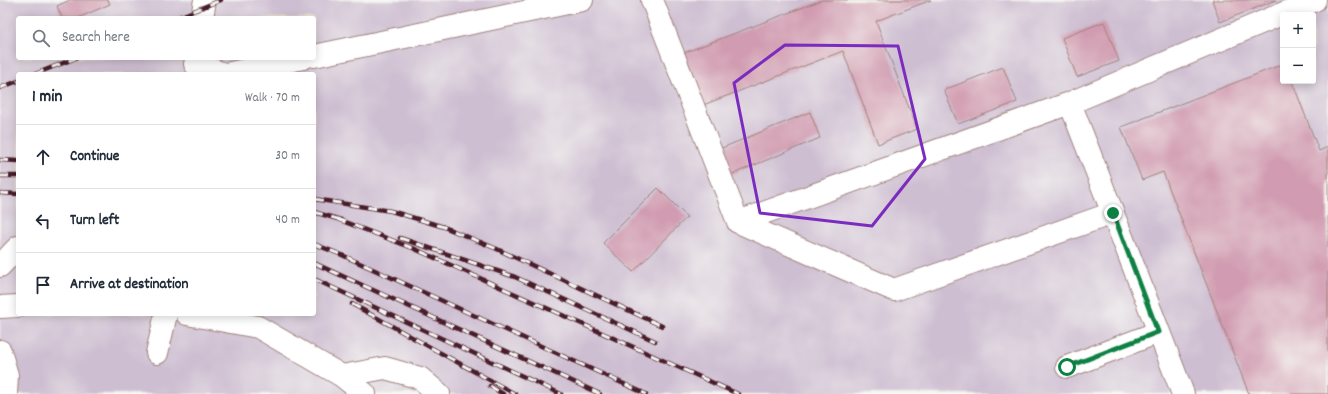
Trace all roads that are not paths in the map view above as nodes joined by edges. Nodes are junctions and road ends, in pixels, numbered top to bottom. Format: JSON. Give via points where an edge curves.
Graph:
{"nodes":[{"id":1,"x":204,"y":0,"type":"edge"},
{"id":2,"x":582,"y":0,"type":"edge"},
{"id":3,"x":652,"y":0,"type":"edge"},
{"id":4,"x":1315,"y":0,"type":"edge"},
{"id":5,"x":202,"y":16,"type":"edge"},
{"id":6,"x":316,"y":56,"type":"edge"},
{"id":7,"x":292,"y":60,"type":"edge"},
{"id":8,"x":192,"y":65,"type":"edge"},
{"id":9,"x":218,"y":72,"type":"edge"},
{"id":10,"x":235,"y":72,"type":"edge"},
{"id":11,"x":1070,"y":103,"type":"junction"},
{"id":12,"x":1113,"y":213,"type":"junction"},
{"id":13,"x":738,"y":222,"type":"junction"},
{"id":14,"x":16,"y":249,"type":"edge"},
{"id":15,"x":0,"y":266,"type":"edge"},
{"id":16,"x":16,"y":306,"type":"edge"},
{"id":17,"x":0,"y":307,"type":"edge"},
{"id":18,"x":166,"y":316,"type":"edge"},
{"id":19,"x":198,"y":316,"type":"edge"},
{"id":20,"x":1158,"y":332,"type":"junction"},
{"id":21,"x":0,"y":350,"type":"edge"},
{"id":22,"x":157,"y":353,"type":"dead end"},
{"id":23,"x":1067,"y":367,"type":"dead end"},
{"id":24,"x":342,"y":376,"type":"junction"},
{"id":25,"x":6,"y":394,"type":"edge"},
{"id":26,"x":365,"y":394,"type":"edge"},
{"id":27,"x":439,"y":394,"type":"edge"},
{"id":28,"x":1182,"y":394,"type":"edge"}],
"edges":[{"from":1,"to":5,"type":"lane"},
{"from":2,"to":6,"type":"lane"},
{"from":3,"to":13,"type":"lane"},
{"from":4,"to":11,"type":"lane"},
{"from":7,"to":10,"type":"lane"},
{"from":8,"to":9,"type":"lane"},
{"from":11,"to":12,"type":"lane"},
{"from":11,"to":13,"type":"lane"},
{"from":12,"to":13,"type":"lane","via":[[894,290]]},
{"from":12,"to":20,"type":"lane"},
{"from":14,"to":15,"type":"lane"},
{"from":16,"to":17,"type":"lane"},
{"from":18,"to":22,"type":"lane"},
{"from":19,"to":24,"type":"lane","via":[[258,327]]},
{"from":20,"to":23,"type":"lane"},
{"from":20,"to":28,"type":"lane"},
{"from":21,"to":25,"type":"lane","via":[[7,375]]},
{"from":24,"to":26,"type":"lane"},
{"from":24,"to":27,"type":"lane","via":[[385,368],[420,378]]}]}
